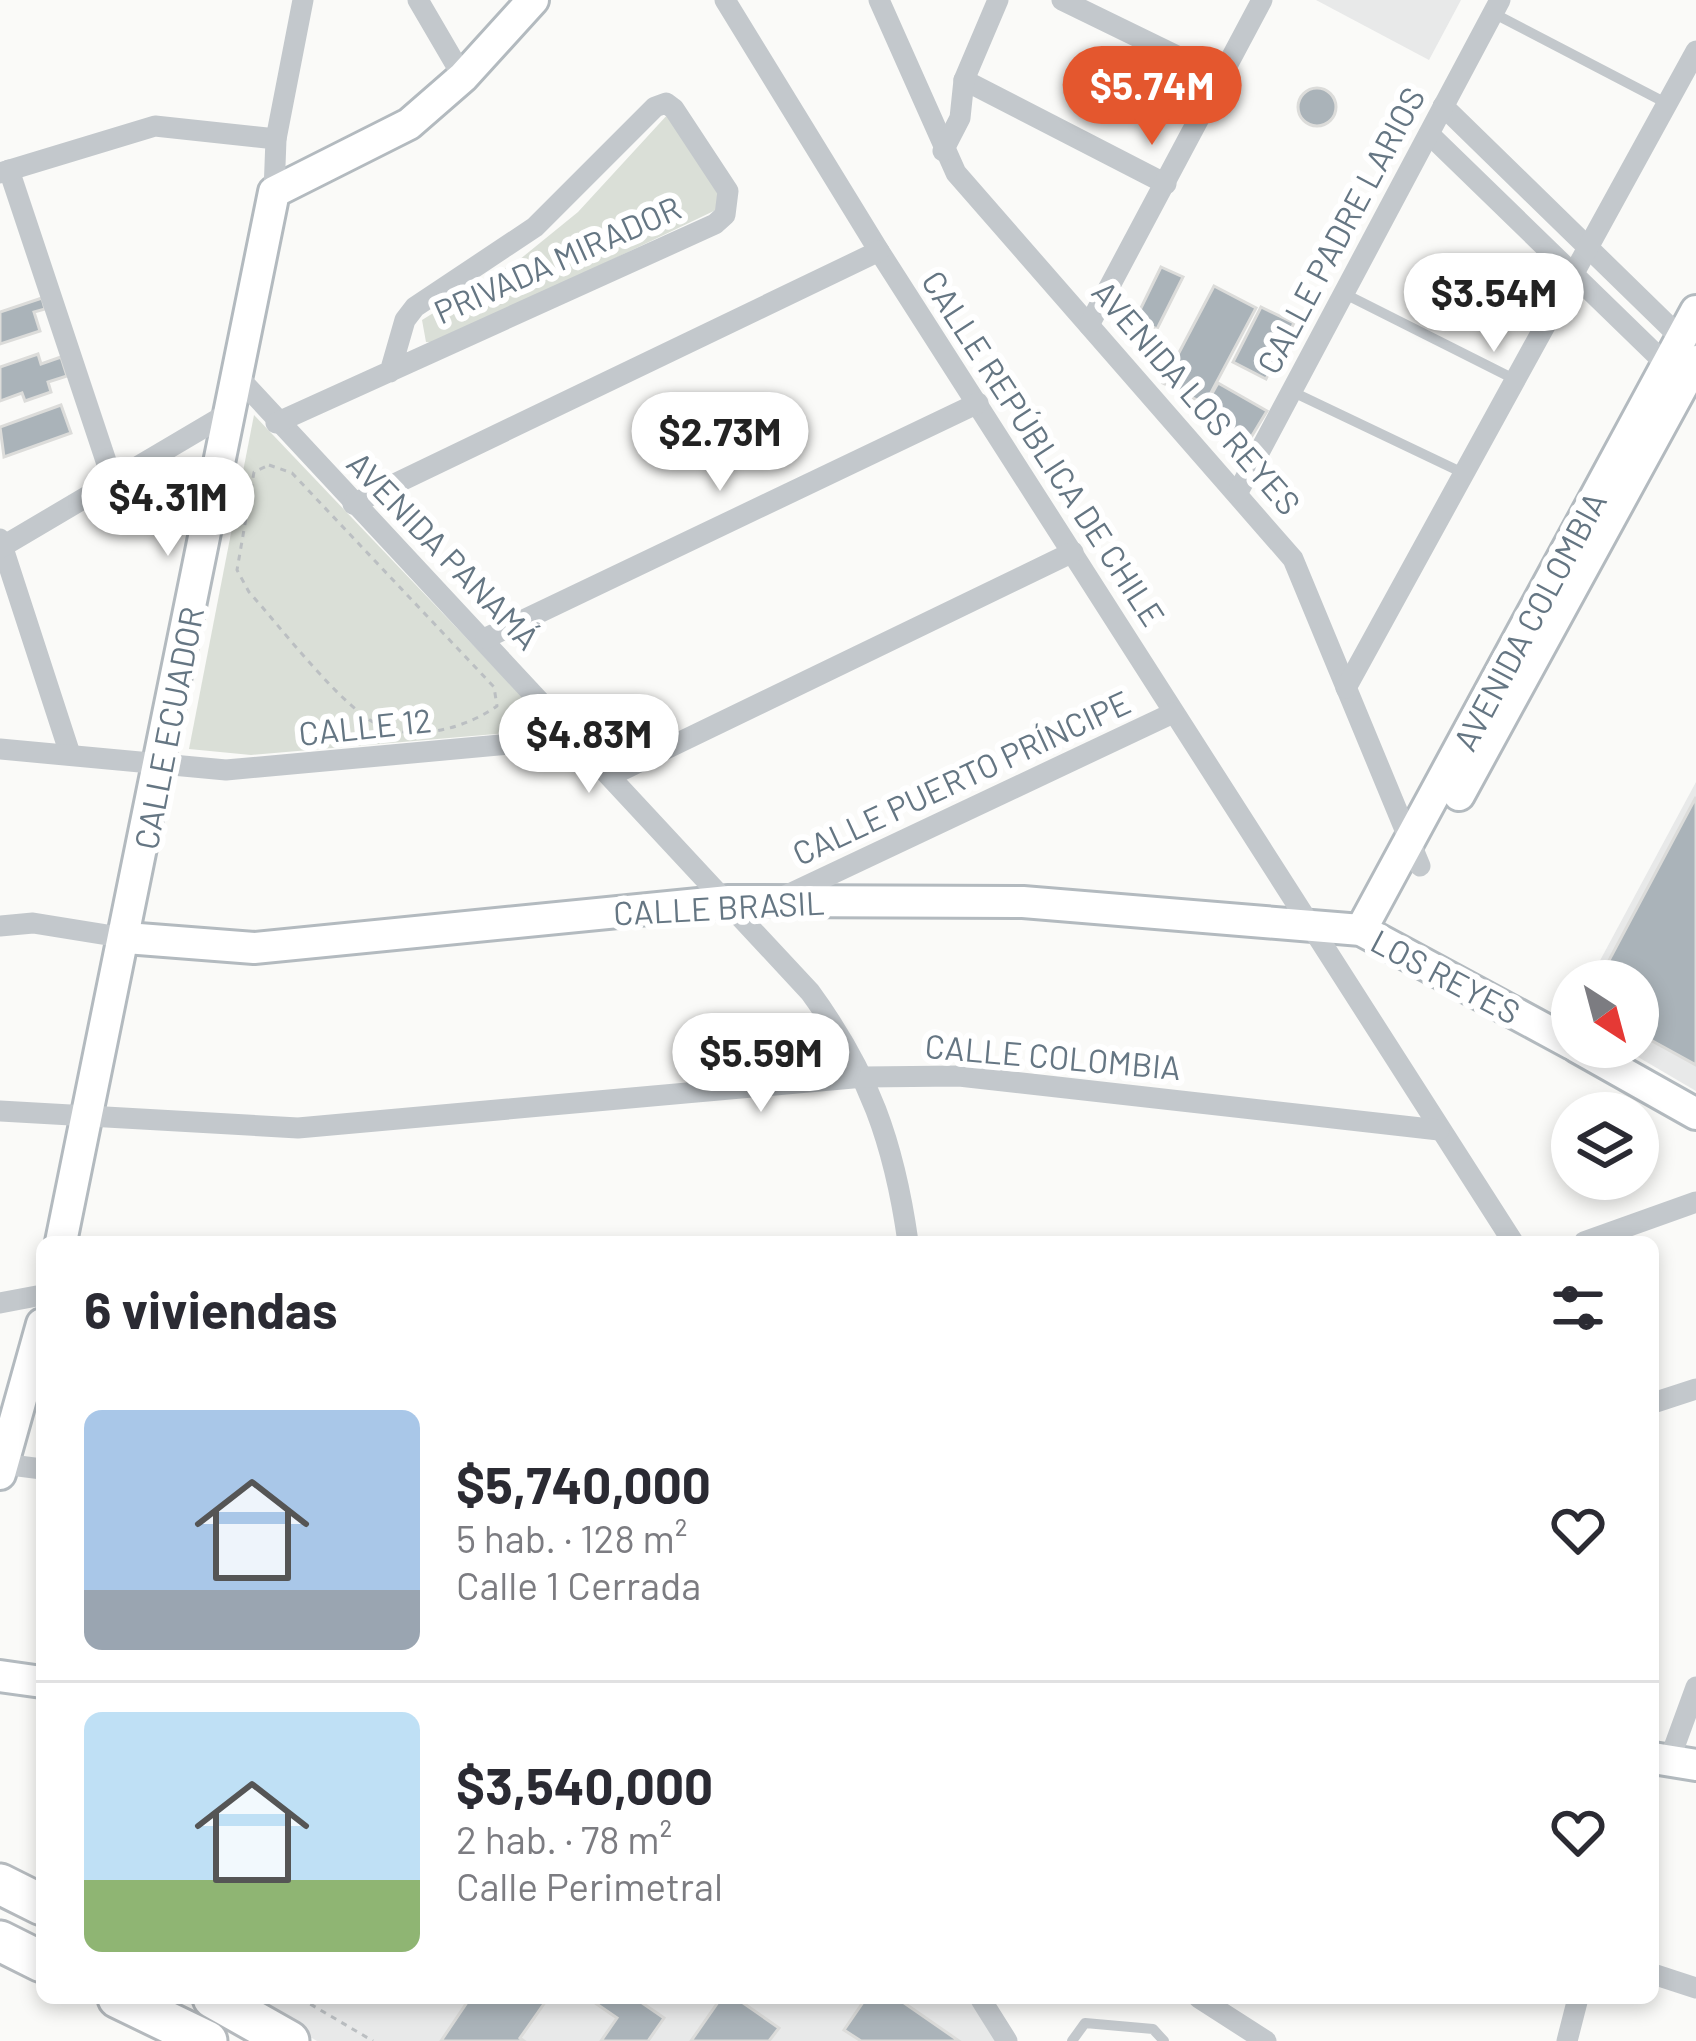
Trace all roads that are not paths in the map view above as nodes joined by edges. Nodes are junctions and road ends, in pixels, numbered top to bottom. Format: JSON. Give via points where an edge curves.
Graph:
{"nodes":[{"id":1,"x":303,"y":0,"type":"edge"},
{"id":2,"x":418,"y":0,"type":"edge"},
{"id":3,"x":533,"y":0,"type":"edge"},
{"id":4,"x":725,"y":0,"type":"edge"},
{"id":5,"x":879,"y":0,"type":"edge"},
{"id":6,"x":998,"y":0,"type":"edge"},
{"id":7,"x":1062,"y":0,"type":"edge"},
{"id":8,"x":1262,"y":0,"type":"edge"},
{"id":9,"x":1497,"y":6,"type":"edge"},
{"id":10,"x":1696,"y":51,"type":"edge"},
{"id":11,"x":463,"y":77,"type":"junction"},
{"id":12,"x":1222,"y":78,"type":"junction"},
{"id":13,"x":964,"y":80,"type":"junction"},
{"id":14,"x":1667,"y":104,"type":"junction"},
{"id":15,"x":1444,"y":106,"type":"junction"},
{"id":16,"x":1429,"y":134,"type":"junction"},
{"id":17,"x":276,"y":139,"type":"junction"},
{"id":18,"x":943,"y":151,"type":"junction"},
{"id":19,"x":5,"y":172,"type":"edge"},
{"id":20,"x":1166,"y":184,"type":"junction"},
{"id":21,"x":274,"y":193,"type":"junction"},
{"id":22,"x":1589,"y":244,"type":"junction"},
{"id":23,"x":879,"y":251,"type":"junction"},
{"id":24,"x":1574,"y":272,"type":"junction"},
{"id":25,"x":1344,"y":293,"type":"junction"},
{"id":26,"x":1089,"y":325,"type":"junction"},
{"id":27,"x":1687,"y":352,"type":"edge"},
{"id":28,"x":390,"y":372,"type":"junction"},
{"id":29,"x":237,"y":376,"type":"junction"},
{"id":30,"x":1514,"y":379,"type":"junction"},
{"id":31,"x":1292,"y":391,"type":"junction"},
{"id":32,"x":978,"y":403,"type":"junction"},
{"id":33,"x":230,"y":412,"type":"junction"},
{"id":34,"x":276,"y":423,"type":"junction"},
{"id":35,"x":1463,"y":473,"type":"junction"},
{"id":36,"x":112,"y":482,"type":"junction"},
{"id":37,"x":1238,"y":492,"type":"junction"},
{"id":38,"x":352,"y":504,"type":"junction"},
{"id":39,"x":1,"y":545,"type":"edge"},
{"id":40,"x":1073,"y":552,"type":"junction"},
{"id":41,"x":486,"y":638,"type":"junction"},
{"id":42,"x":1346,"y":688,"type":"junction"},
{"id":43,"x":1173,"y":713,"type":"junction"},
{"id":44,"x":575,"y":738,"type":"junction"},
{"id":45,"x":0,"y":749,"type":"edge"},
{"id":46,"x":70,"y":754,"type":"junction"},
{"id":47,"x":160,"y":764,"type":"junction"},
{"id":48,"x":610,"y":776,"type":"junction"},
{"id":49,"x":1414,"y":855,"type":"junction"},
{"id":50,"x":777,"y":900,"type":"junction"},
{"id":51,"x":729,"y":901,"type":"junction"},
{"id":52,"x":0,"y":926,"type":"edge"},
{"id":53,"x":1314,"y":928,"type":"junction"},
{"id":54,"x":1370,"y":933,"type":"junction"},
{"id":55,"x":126,"y":938,"type":"junction"},
{"id":56,"x":1551,"y":1033,"type":"edge"},
{"id":57,"x":1614,"y":1068,"type":"edge"},
{"id":58,"x":864,"y":1077,"type":"junction"},
{"id":59,"x":0,"y":1111,"type":"edge"},
{"id":60,"x":1696,"y":1114,"type":"edge"},
{"id":61,"x":86,"y":1118,"type":"junction"},
{"id":62,"x":1439,"y":1130,"type":"junction"},
{"id":63,"x":1696,"y":1202,"type":"edge"},
{"id":64,"x":62,"y":1236,"type":"edge"},
{"id":65,"x":907,"y":1236,"type":"edge"},
{"id":66,"x":1509,"y":1236,"type":"edge"},
{"id":67,"x":1601,"y":1236,"type":"edge"},
{"id":68,"x":36,"y":1296,"type":"edge"},
{"id":69,"x":0,"y":1303,"type":"edge"},
{"id":70,"x":36,"y":1345,"type":"edge"},
{"id":71,"x":1696,"y":1389,"type":"edge"},
{"id":72,"x":1659,"y":1401,"type":"edge"},
{"id":73,"x":1,"y":1469,"type":"edge"},
{"id":74,"x":36,"y":1469,"type":"edge"},
{"id":75,"x":0,"y":1676,"type":"edge"},
{"id":76,"x":36,"y":1681,"type":"edge"},
{"id":77,"x":1696,"y":1687,"type":"edge"},
{"id":78,"x":1673,"y":1762,"type":"edge"},
{"id":79,"x":0,"y":1884,"type":"edge"},
{"id":80,"x":36,"y":1902,"type":"edge"},
{"id":81,"x":0,"y":1941,"type":"edge"},
{"id":82,"x":36,"y":1958,"type":"edge"},
{"id":83,"x":1659,"y":1976,"type":"edge"},
{"id":84,"x":1696,"y":1988,"type":"edge"},
{"id":85,"x":130,"y":2004,"type":"edge"},
{"id":86,"x":225,"y":2004,"type":"edge"},
{"id":87,"x":984,"y":2004,"type":"edge"},
{"id":88,"x":1208,"y":2004,"type":"edge"},
{"id":89,"x":1576,"y":2004,"type":"edge"},
{"id":90,"x":204,"y":2040,"type":"edge"},
{"id":91,"x":290,"y":2041,"type":"edge"},
{"id":92,"x":1006,"y":2041,"type":"edge"},
{"id":93,"x":1072,"y":2041,"type":"edge"},
{"id":94,"x":1163,"y":2041,"type":"edge"},
{"id":95,"x":1266,"y":2041,"type":"edge"},
{"id":96,"x":1567,"y":2041,"type":"edge"}],
"edges":[{"from":1,"to":17,"type":"street","name":"CALLE ECUADOR"},
{"from":2,"to":11,"type":"street"},
{"from":3,"to":11,"type":"main road"},
{"from":4,"to":23,"type":"street","name":"CALLE REPÚBLICA DE CHILE"},
{"from":5,"to":18,"type":"street","name":"AVENIDA LOS REYES"},
{"from":6,"to":13,"type":"street"},
{"from":7,"to":12,"type":"street"},
{"from":8,"to":12,"type":"street"},
{"from":9,"to":14,"type":"lane"},
{"from":9,"to":15,"type":"street","name":"CALLE PADRE LARIOS"},
{"from":10,"to":14,"type":"street"},
{"from":11,"to":21,"type":"main road","via":[[398,132]]},
{"from":12,"to":20,"type":"street"},
{"from":13,"to":18,"type":"street","via":[[960,118]]},
{"from":13,"to":20,"type":"street"},
{"from":14,"to":22,"type":"street"},
{"from":15,"to":16,"type":"street","name":"CALLE PADRE LARIOS"},
{"from":15,"to":22,"type":"street"},
{"from":16,"to":24,"type":"street"},
{"from":16,"to":25,"type":"street","name":"CALLE PADRE LARIOS"},
{"from":17,"to":19,"type":"street","via":[[155,125]]},
{"from":17,"to":21,"type":"street","name":"CALLE ECUADOR"},
{"from":18,"to":26,"type":"street","name":"AVENIDA LOS REYES"},
{"from":19,"to":36,"type":"street"},
{"from":20,"to":26,"type":"street"},
{"from":21,"to":29,"type":"main road","name":"CALLE ECUADOR"},
{"from":22,"to":24,"type":"street"},
{"from":22,"to":27,"type":"street"},
{"from":23,"to":32,"type":"street","name":"CALLE REPÚBLICA DE CHILE"},
{"from":23,"to":38,"type":"street"},
{"from":24,"to":27,"type":"street"},
{"from":24,"to":30,"type":"street"},
{"from":25,"to":30,"type":"lane"},
{"from":25,"to":31,"type":"street","name":"CALLE PADRE LARIOS"},
{"from":26,"to":37,"type":"street","name":"AVENIDA LOS REYES"},
{"from":27,"to":49,"type":"main road","name":"AVENIDA COLOMBIA"},
{"from":28,"to":28,"type":"street","name":"PRIVADA MIRADOR","via":[[725,215],[728,191],[674,109],[656,107],[535,227],[415,307]]},
{"from":28,"to":34,"type":"street","name":"PRIVADA MIRADOR"},
{"from":29,"to":33,"type":"main road","name":"CALLE ECUADOR"},
{"from":29,"to":34,"type":"street","name":"AVENIDA PANAMÁ"},
{"from":30,"to":35,"type":"street"},
{"from":31,"to":35,"type":"lane"},
{"from":31,"to":37,"type":"street","name":"CALLE PADRE LARIOS"},
{"from":32,"to":40,"type":"street","name":"CALLE REPÚBLICA DE CHILE"},
{"from":32,"to":41,"type":"street"},
{"from":33,"to":36,"type":"street"},
{"from":33,"to":47,"type":"main road","name":"CALLE ECUADOR"},
{"from":34,"to":38,"type":"street","name":"AVENIDA PANAMÁ"},
{"from":35,"to":42,"type":"street"},
{"from":36,"to":39,"type":"street"},
{"from":37,"to":42,"type":"street","name":"AVENIDA LOS REYES","via":[[1303,577]]},
{"from":38,"to":41,"type":"street","name":"AVENIDA PANAMÁ"},
{"from":39,"to":46,"type":"street"},
{"from":40,"to":43,"type":"street","name":"CALLE REPÚBLICA DE CHILE"},
{"from":40,"to":48,"type":"street"},
{"from":41,"to":44,"type":"street","name":"AVENIDA PANAMÁ"},
{"from":42,"to":49,"type":"street","name":"AVENIDA LOS REYES"},
{"from":43,"to":50,"type":"street","name":"CALLE PUERTO PRÍNCIPE"},
{"from":43,"to":53,"type":"street","name":"CALLE REPÚBLICA DE CHILE"},
{"from":44,"to":47,"type":"street","name":"CALLE 12","via":[[284,767]]},
{"from":44,"to":48,"type":"street","name":"AVENIDA PANAMÁ"},
{"from":45,"to":46,"type":"street"},
{"from":46,"to":47,"type":"street"},
{"from":47,"to":55,"type":"main road","name":"CALLE ECUADOR"},
{"from":48,"to":51,"type":"street","name":"AVENIDA PANAMÁ"},
{"from":49,"to":54,"type":"main road","name":"AVENIDA COLOMBIA"},
{"from":50,"to":51,"type":"main road","name":"CALLE BRASIL"},
{"from":50,"to":53,"type":"main road","name":"CALLE BRASIL","via":[[1023,902]]},
{"from":51,"to":55,"type":"main road","name":"CALLE BRASIL","via":[[278,947]]},
{"from":51,"to":58,"type":"street","name":"AVENIDA PANAMÁ","via":[[810,992]]},
{"from":52,"to":55,"type":"street","via":[[33,923]]},
{"from":53,"to":54,"type":"main road","name":"LOS REYES"},
{"from":53,"to":62,"type":"street","name":"CALLE REPÚBLICA DE CHILE"},
{"from":54,"to":56,"type":"main road","name":"LOS REYES"},
{"from":55,"to":61,"type":"main road","name":"CALLE ECUADOR"},
{"from":57,"to":60,"type":"main road","name":"LOS REYES"},
{"from":58,"to":61,"type":"street","name":"CALLE COLOMBIA","via":[[298,1129]]},
{"from":58,"to":62,"type":"street","name":"CALLE COLOMBIA","via":[[974,1077]]},
{"from":58,"to":65,"type":"street","name":"AVENIDA PANAMÁ","via":[[890,1140]]},
{"from":59,"to":61,"type":"street","name":"CALLE COLOMBIA"},
{"from":61,"to":64,"type":"main road","name":"CALLE ECUADOR"},
{"from":62,"to":66,"type":"street","name":"CALLE REPÚBLICA DE CHILE"},
{"from":63,"to":67,"type":"street"},
{"from":68,"to":69,"type":"street"},
{"from":70,"to":73,"type":"main road"},
{"from":71,"to":72,"type":"street"},
{"from":73,"to":74,"type":"street"},
{"from":75,"to":76,"type":"main road"},
{"from":77,"to":78,"type":"street"},
{"from":79,"to":80,"type":"highway"},
{"from":81,"to":82,"type":"highway"},
{"from":83,"to":84,"type":"street"},
{"from":85,"to":90,"type":"highway"},
{"from":86,"to":91,"type":"highway"},
{"from":87,"to":92,"type":"street"},
{"from":88,"to":95,"type":"street"},
{"from":89,"to":96,"type":"street"},
{"from":93,"to":94,"type":"lane","via":[[1085,2023],[1154,2029]]}]}
